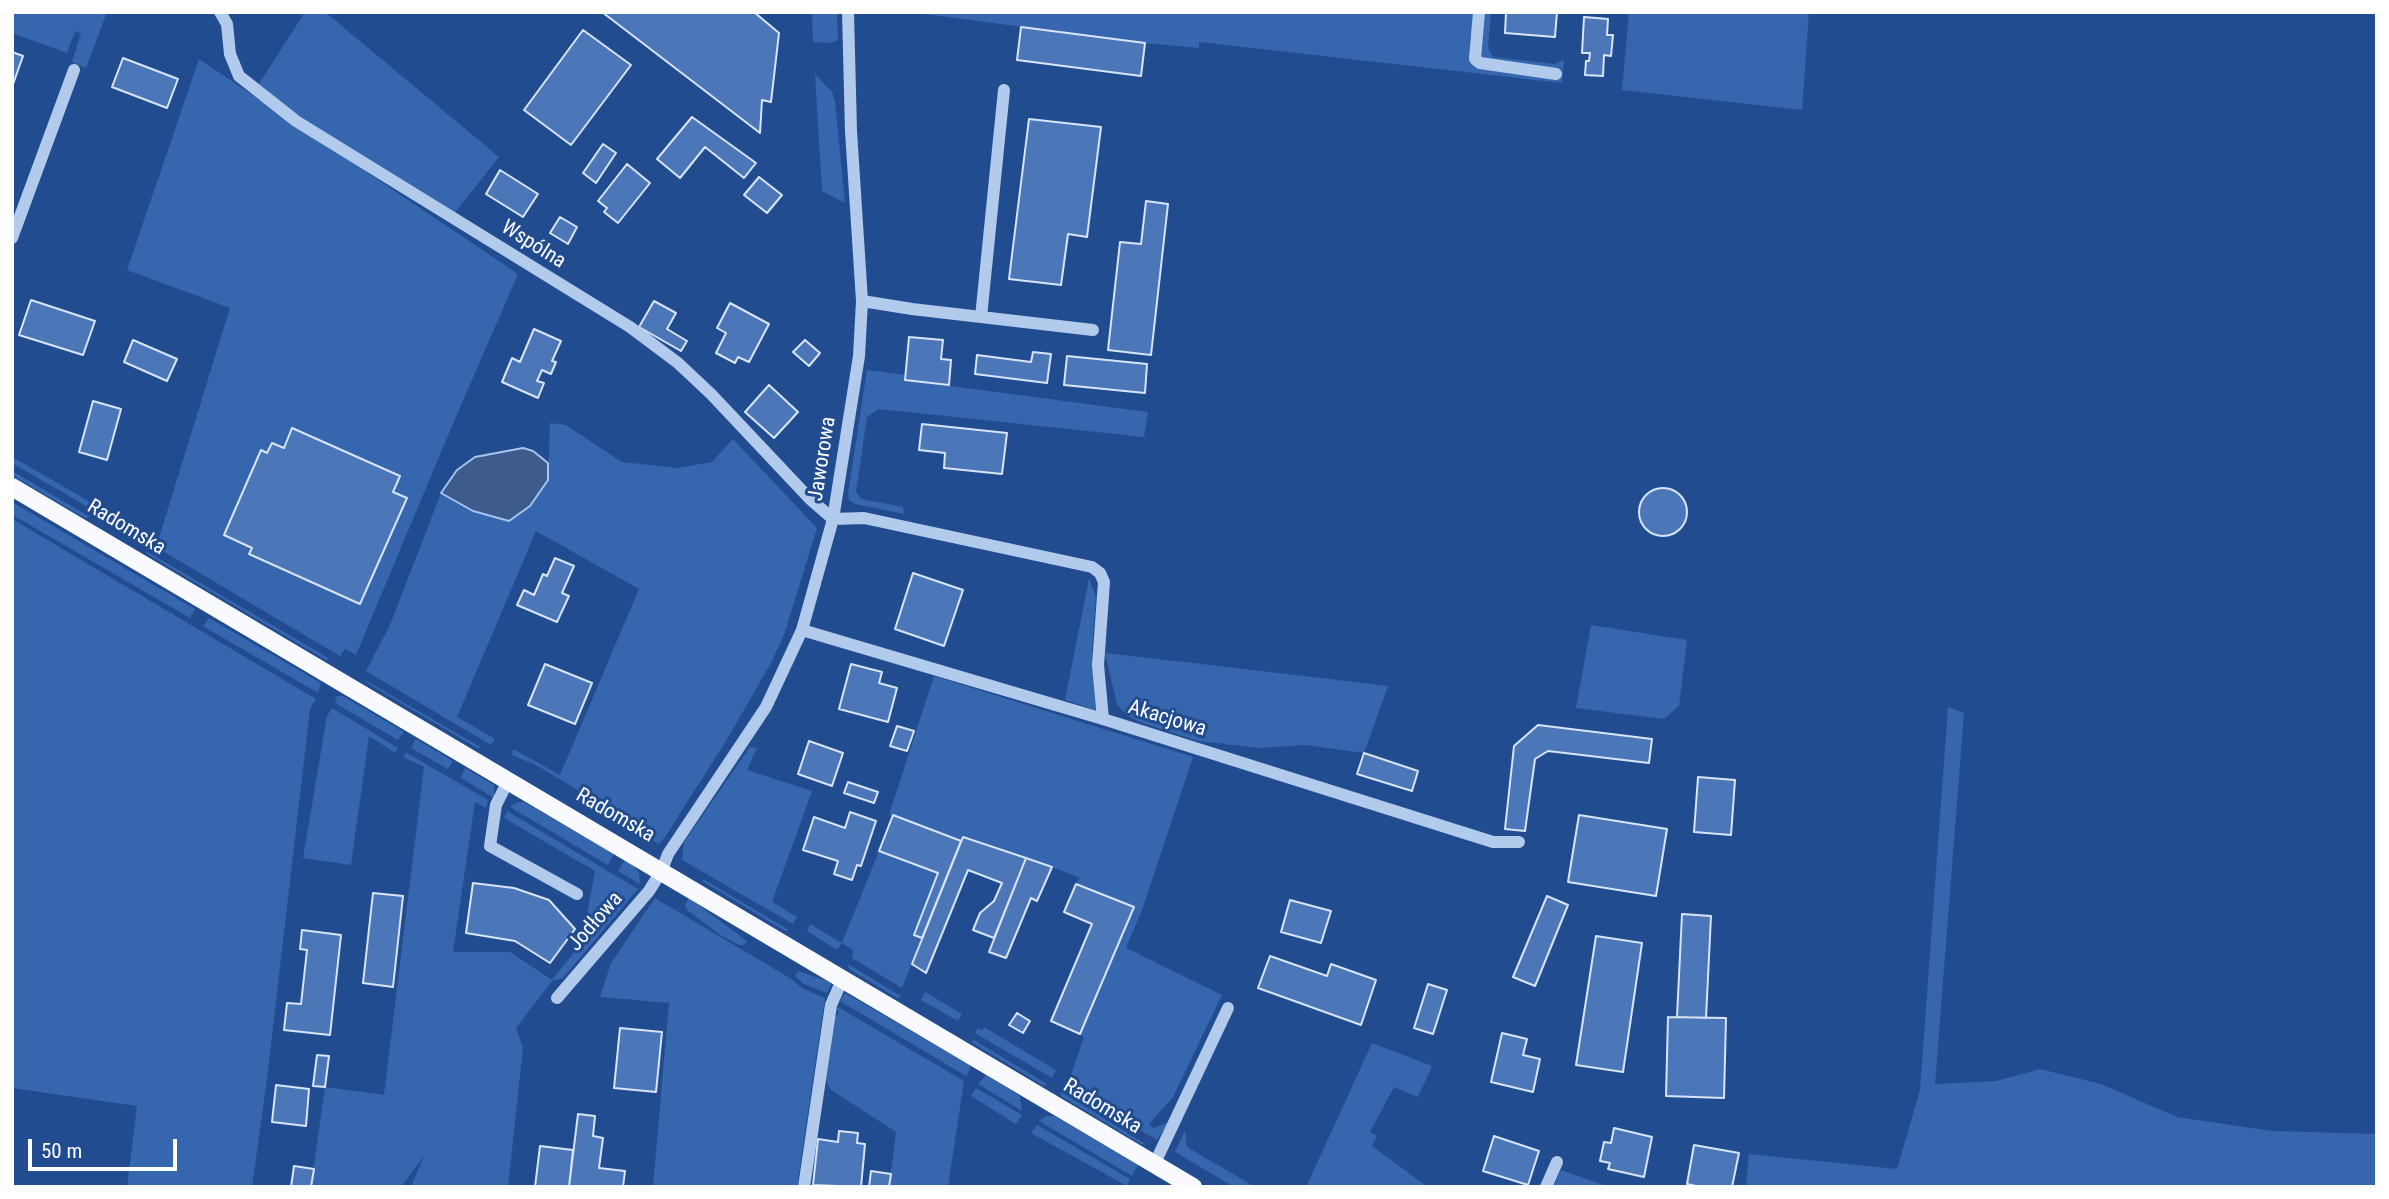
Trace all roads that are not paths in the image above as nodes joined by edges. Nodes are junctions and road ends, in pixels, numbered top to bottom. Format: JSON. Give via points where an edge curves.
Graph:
{"nodes":[{"id":1,"x":220,"y":12,"type":"edge"},
{"id":2,"x":848,"y":12,"type":"edge"},
{"id":3,"x":1479,"y":12,"type":"edge"},
{"id":4,"x":74,"y":70,"type":"dead end"},
{"id":5,"x":1556,"y":74,"type":"dead end"},
{"id":6,"x":1004,"y":90,"type":"dead end"},
{"id":7,"x":12,"y":238,"type":"edge"},
{"id":8,"x":862,"y":301,"type":"junction"},
{"id":9,"x":981,"y":317,"type":"junction"},
{"id":10,"x":1093,"y":330,"type":"dead end"},
{"id":11,"x":12,"y":487,"type":"edge"},
{"id":12,"x":833,"y":519,"type":"junction"},
{"id":13,"x":802,"y":631,"type":"junction"},
{"id":14,"x":1103,"y":719,"type":"junction"},
{"id":15,"x":508,"y":781,"type":"junction"},
{"id":16,"x":1519,"y":842,"type":"dead end"},
{"id":17,"x":662,"y":870,"type":"junction"},
{"id":18,"x":577,"y":894,"type":"dead end"},
{"id":19,"x":843,"y":978,"type":"junction"},
{"id":20,"x":556,"y":998,"type":"dead end"},
{"id":21,"x":1228,"y":1008,"type":"dead end"},
{"id":22,"x":1558,"y":1162,"type":"dead end"},
{"id":23,"x":1154,"y":1165,"type":"junction"},
{"id":24,"x":804,"y":1187,"type":"edge"},
{"id":25,"x":1193,"y":1187,"type":"edge"},
{"id":26,"x":1546,"y":1187,"type":"edge"}],
"edges":[{"from":1,"to":12,"type":"street","name":"Wspólna","via":[[239,76],[296,121],[629,327],[668,356]]},
{"from":2,"to":8,"type":"street","name":"Jaworowa"},
{"from":3,"to":5,"type":"street","via":[[1475,58]]},
{"from":4,"to":7,"type":"street"},
{"from":6,"to":9,"type":"street"},
{"from":8,"to":9,"type":"street"},
{"from":8,"to":12,"type":"street","name":"Jaworowa","via":[[859,356]]},
{"from":9,"to":10,"type":"street"},
{"from":11,"to":15,"type":"main road","name":"Radomska"},
{"from":12,"to":13,"type":"street","name":"Jaworowa"},
{"from":12,"to":14,"type":"street","via":[[864,518],[1092,567],[1104,582],[1098,665]]},
{"from":13,"to":14,"type":"street","name":"Akacjowa"},
{"from":13,"to":17,"type":"street","name":"Jaworowa","via":[[766,707],[668,854]]},
{"from":14,"to":16,"type":"street","name":"Akacjowa","via":[[1493,842]]},
{"from":15,"to":17,"type":"main road","name":"Radomska"},
{"from":15,"to":18,"type":"street","via":[[496,805],[490,846]]},
{"from":17,"to":19,"type":"main road","name":"Radomska"},
{"from":17,"to":20,"type":"street","name":"Jodłowa"},
{"from":19,"to":23,"type":"main road","name":"Radomska"},
{"from":19,"to":24,"type":"street","via":[[831,1005]]},
{"from":21,"to":23,"type":"street"},
{"from":22,"to":26,"type":"street"},
{"from":23,"to":25,"type":"main road","name":"Radomska"}]}
